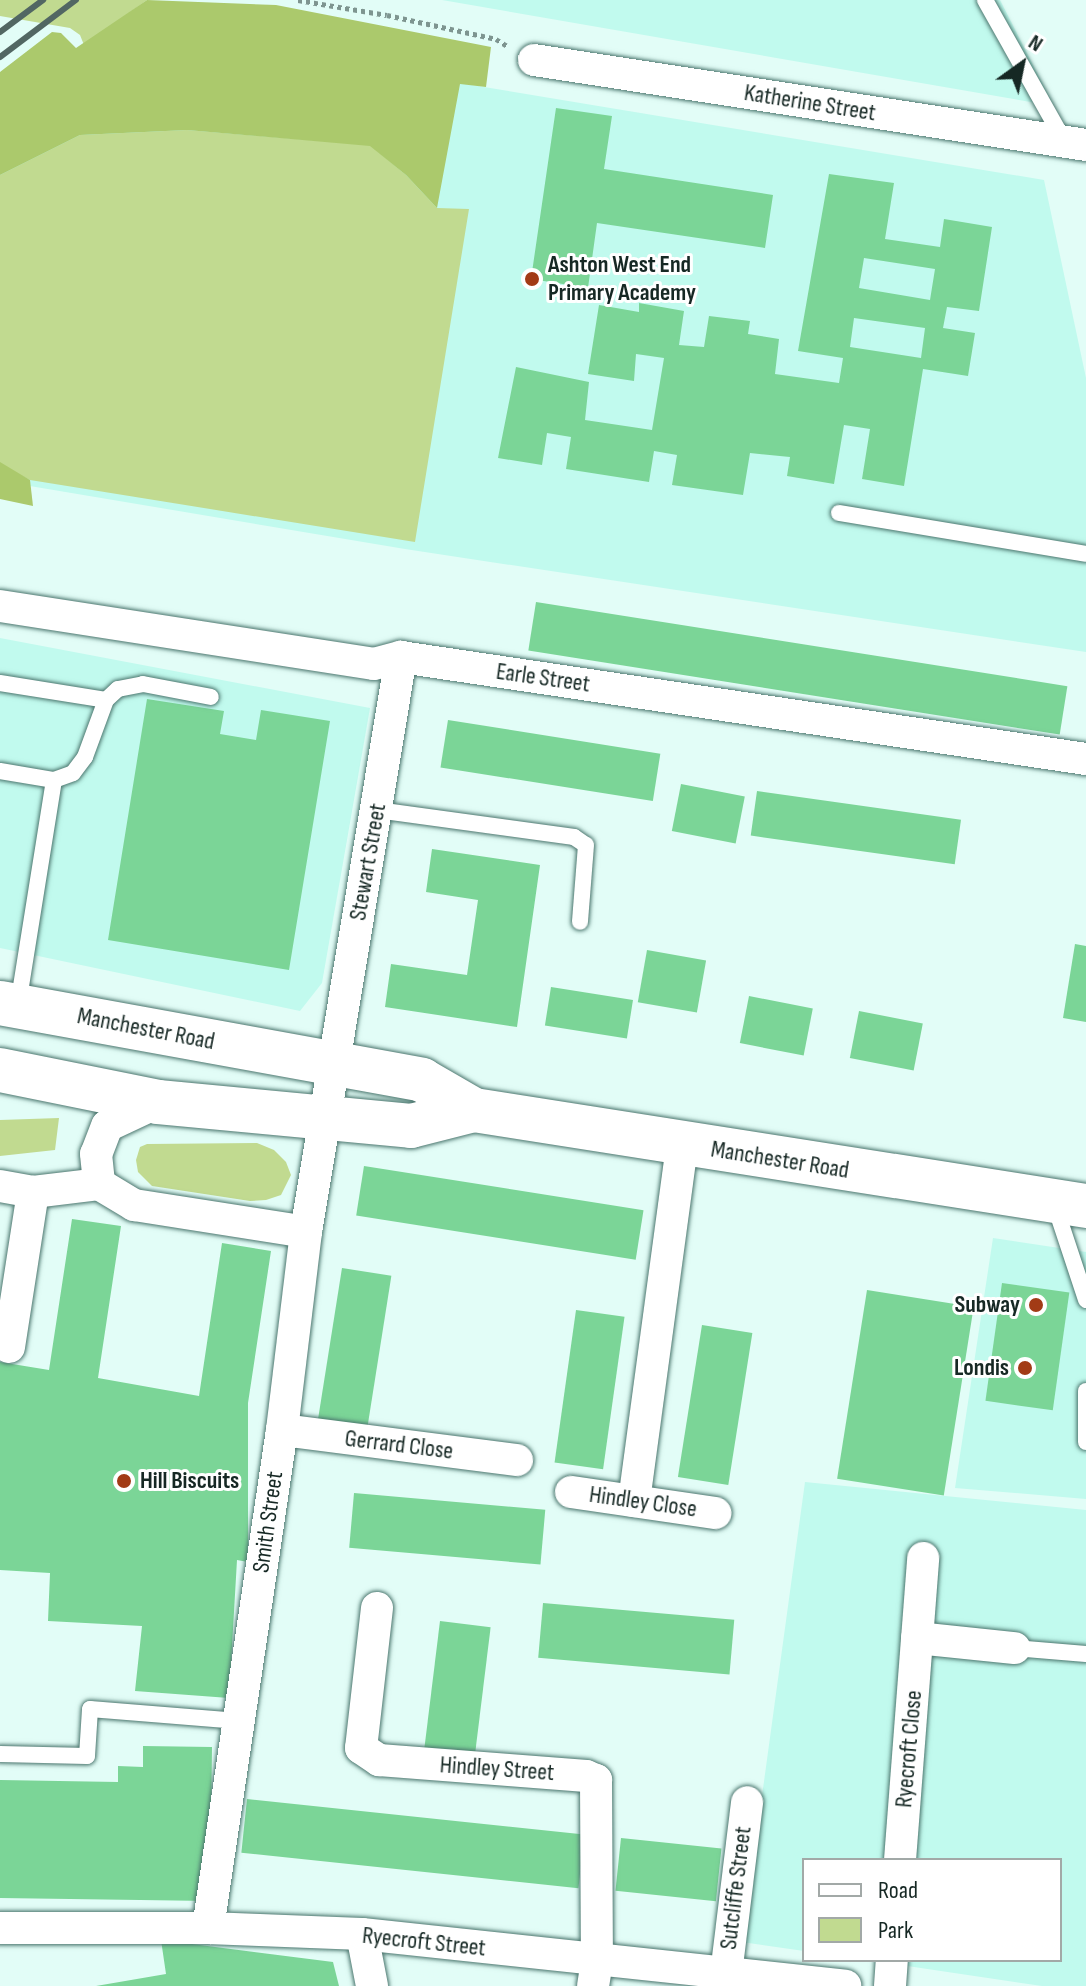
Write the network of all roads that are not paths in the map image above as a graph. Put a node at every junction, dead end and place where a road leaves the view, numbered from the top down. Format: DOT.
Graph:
graph roads {
  1 [pos="985,0"];
  2 [pos="534,60"];
  3 [pos="1075,143"];
  4 [pos="839,513"];
  5 [pos="1086,554"];
  6 [pos="0,606"];
  7 [pos="401,657"];
  8 [pos="0,683"];
  9 [pos="211,697"];
  10 [pos="106,700"];
  11 [pos="1086,759"];
  12 [pos="0,771"];
  13 [pos="54,780"];
  14 [pos="377,810"];
  15 [pos="580,922"];
  16 [pos="9,1004"];
  17 [pos="335,1066"];
  18 [pos="0,1070"];
  19 [pos="158,1102"];
  20 [pos="474,1110"];
  21 [pos="327,1117"];
  22 [pos="682,1145"];
  23 [pos="99,1184"];
  24 [pos="0,1186"];
  25 [pos="33,1192"];
  26 [pos="1070,1204"];
  27 [pos="306,1232"];
  28 [pos="1086,1300"];
  29 [pos="9,1347"];
  30 [pos="1086,1391"];
  31 [pos="282,1430"];
  32 [pos="1086,1442"];
  33 [pos="517,1460"];
  34 [pos="571,1492"];
  35 [pos="634,1501"];
  36 [pos="715,1513"];
  37 [pos="923,1558"];
  38 [pos="377,1608"];
  39 [pos="917,1638"];
  40 [pos="1014,1648"];
  41 [pos="1086,1654"];
  42 [pos="239,1721"];
  43 [pos="0,1754"];
  44 [pos="747,1802"];
  45 [pos="900,1858"];
  46 [pos="0,1928"];
  47 [pos="208,1928"];
  48 [pos="362,1934"];
  49 [pos="892,1962"];
  50 [pos="595,1974"];
  51 [pos="726,1974"];
  52 [pos="372,1986"];
  53 [pos="845,1986"];
  54 [pos="890,1986"];
  1 -- 3 [label="lane"];
  2 -- 3 [label="street, Katherine Street"];
  4 -- 5 [label="lane"];
  6 -- 7 [label="street, Earle Street"];
  7 -- 11 [label="street, Earle Street"];
  7 -- 14 [label="street, Stewart Street"];
  8 -- 10 [label="lane"];
  9 -- 10 [label="lane"];
  10 -- 13 [label="lane"];
  12 -- 13 [label="lane"];
  13 -- 16 [label="lane"];
  14 -- 15 [label="lane"];
  14 -- 17 [label="street, Stewart Street"];
  16 -- 17 [label="highway, Manchester Road"];
  17 -- 20 [label="highway, Manchester Road"];
  17 -- 21 [label="street, Stewart Street"];
  18 -- 19 [label="highway, Manchester Road"];
  19 -- 21 [label="highway, Manchester Road"];
  19 -- 23 [label="street"];
  20 -- 21 [label="highway, Manchester Road"];
  20 -- 22 [label="highway, Manchester Road"];
  21 -- 27 [label="street, Smith Street"];
  22 -- 26 [label="highway, Manchester Road"];
  22 -- 35 [label="street"];
  23 -- 25 [label="street"];
  23 -- 27 [label="street"];
  24 -- 25 [label="street"];
  25 -- 29 [label="street"];
  26 -- 28 [label="lane"];
  27 -- 31 [label="street, Smith Street"];
  30 -- 32 [label="lane"];
  31 -- 33 [label="street, Gerrard Close"];
  31 -- 42 [label="street, Smith Street"];
  34 -- 35 [label="street, Hindley Close"];
  35 -- 36 [label="street, Hindley Close"];
  37 -- 39 [label="street, Ryecroft Close"];
  38 -- 50 [label="street, Hindley Street"];
  39 -- 40 [label="street"];
  39 -- 45 [label="street, Ryecroft Close"];
  40 -- 41 [label="lane"];
  42 -- 43 [label="lane"];
  42 -- 47 [label="street, Smith Street"];
  44 -- 51 [label="street, Sutcliffe Street"];
  46 -- 47 [label="street, Ryecroft Street"];
  47 -- 48 [label="street, Ryecroft Street"];
  48 -- 50 [label="street, Ryecroft Street"];
  48 -- 52 [label="street"];
  49 -- 54 [label="street"];
  50 -- 51 [label="street, Ryecroft Street"];
  51 -- 53 [label="street, Ryecroft Street"];
}
